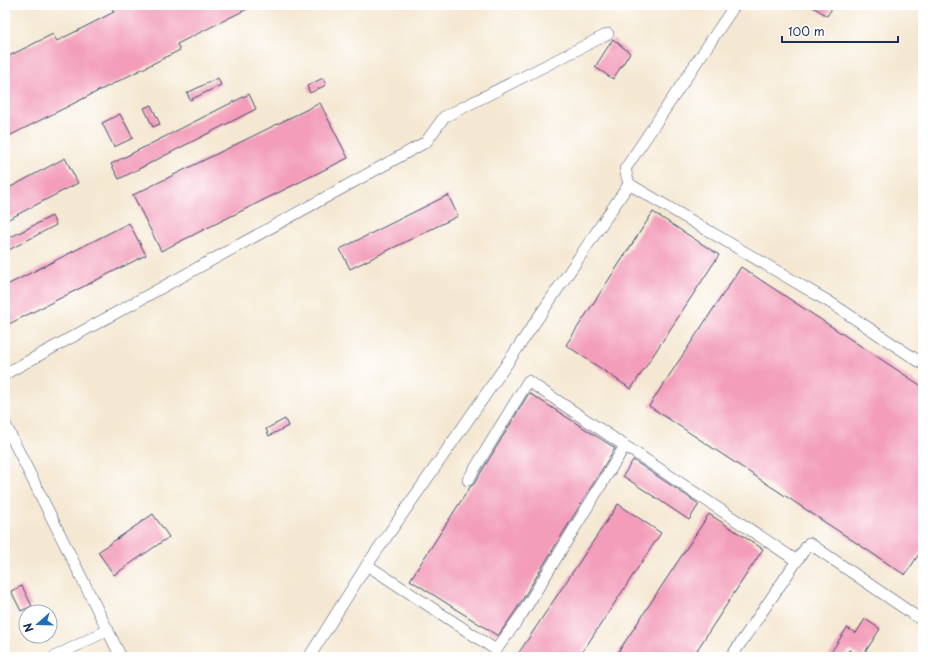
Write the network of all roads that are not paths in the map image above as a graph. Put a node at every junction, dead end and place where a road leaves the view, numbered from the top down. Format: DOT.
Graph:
graph roads {
  1 [pos="735,5"];
  2 [pos="608,34"];
  3 [pos="629,184"];
  4 [pos="923,364"];
  5 [pos="5,374"];
  6 [pos="5,424"];
  7 [pos="624,445"];
  8 [pos="468,480"];
  9 [pos="797,561"];
  10 [pos="367,565"];
  11 [pos="923,621"];
  12 [pos="108,630"];
  13 [pos="54,657"];
  14 [pos="121,657"];
  15 [pos="309,657"];
  16 [pos="731,657"];
  1 -- 3 [label="street"];
  2 -- 5 [label="street"];
  3 -- 4 [label="street"];
  3 -- 10 [label="street"];
  6 -- 12 [label="street"];
  7 -- 8 [label="street"];
  7 -- 9 [label="street"];
  7 -- 10 [label="street"];
  9 -- 11 [label="street"];
  9 -- 16 [label="street"];
  10 -- 15 [label="street"];
  12 -- 13 [label="street"];
  12 -- 14 [label="street"];
}
